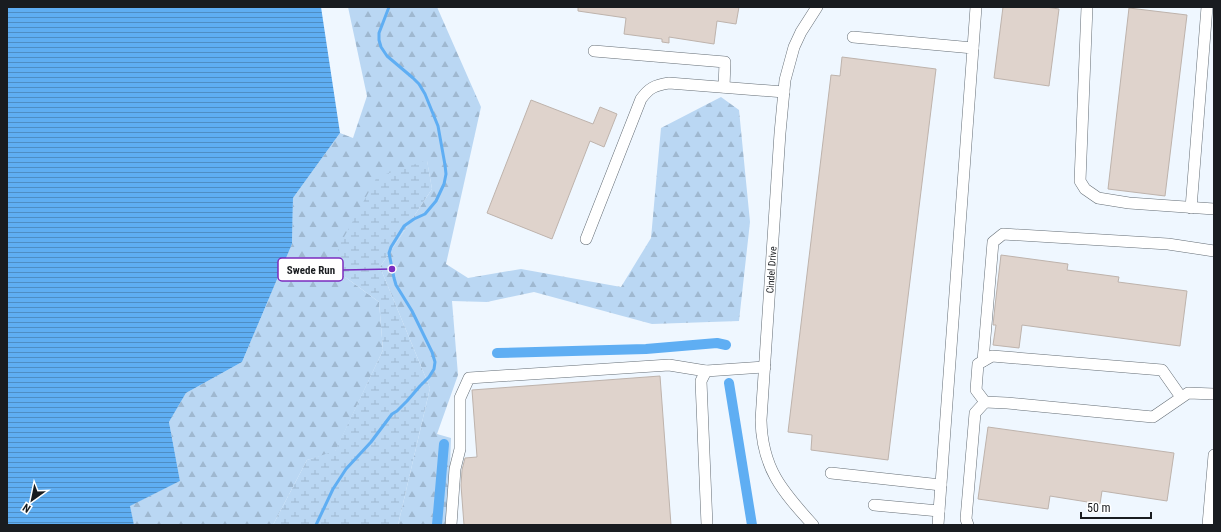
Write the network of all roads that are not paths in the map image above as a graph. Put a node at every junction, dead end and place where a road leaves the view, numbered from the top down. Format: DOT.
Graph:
graph roads {
  1 [pos="817,7"];
  2 [pos="976,7"];
  3 [pos="1088,7"];
  4 [pos="1207,7"];
  5 [pos="853,37"];
  6 [pos="973,48"];
  7 [pos="594,51"];
  8 [pos="724,87"];
  9 [pos="784,92"];
  10 [pos="1191,208"];
  11 [pos="1214,210"];
  12 [pos="586,239"];
  13 [pos="1214,251"];
  14 [pos="983,361"];
  15 [pos="764,367"];
  16 [pos="706,371"];
  17 [pos="1214,394"];
  18 [pos="1181,397"];
  19 [pos="985,402"];
  20 [pos="1214,455"];
  21 [pos="831,473"];
  22 [pos="941,484"];
  23 [pos="874,505"];
  24 [pos="939,510"];
  25 [pos="451,525"];
  26 [pos="707,525"];
  27 [pos="813,525"];
  28 [pos="938,525"];
  29 [pos="968,525"];
  30 [pos="1208,525"];
  1 -- 9 [label="street, Cindel Drive"];
  2 -- 6 [label="street"];
  3 -- 10 [label="street"];
  4 -- 10 [label="street"];
  5 -- 6 [label="street"];
  6 -- 22 [label="street"];
  7 -- 8 [label="street"];
  8 -- 9 [label="street"];
  8 -- 12 [label="street"];
  9 -- 15 [label="street, Cindel Drive"];
  10 -- 11 [label="street"];
  13 -- 14 [label="street"];
  14 -- 18 [label="street"];
  14 -- 19 [label="street"];
  15 -- 16 [label="street"];
  15 -- 27 [label="street, Cindel Drive"];
  16 -- 25 [label="street"];
  16 -- 26 [label="street"];
  17 -- 18 [label="street"];
  18 -- 19 [label="street"];
  19 -- 29 [label="street"];
  20 -- 30 [label="street"];
  21 -- 22 [label="street"];
  22 -- 24 [label="street"];
  23 -- 24 [label="street"];
  24 -- 28 [label="street"];
}
